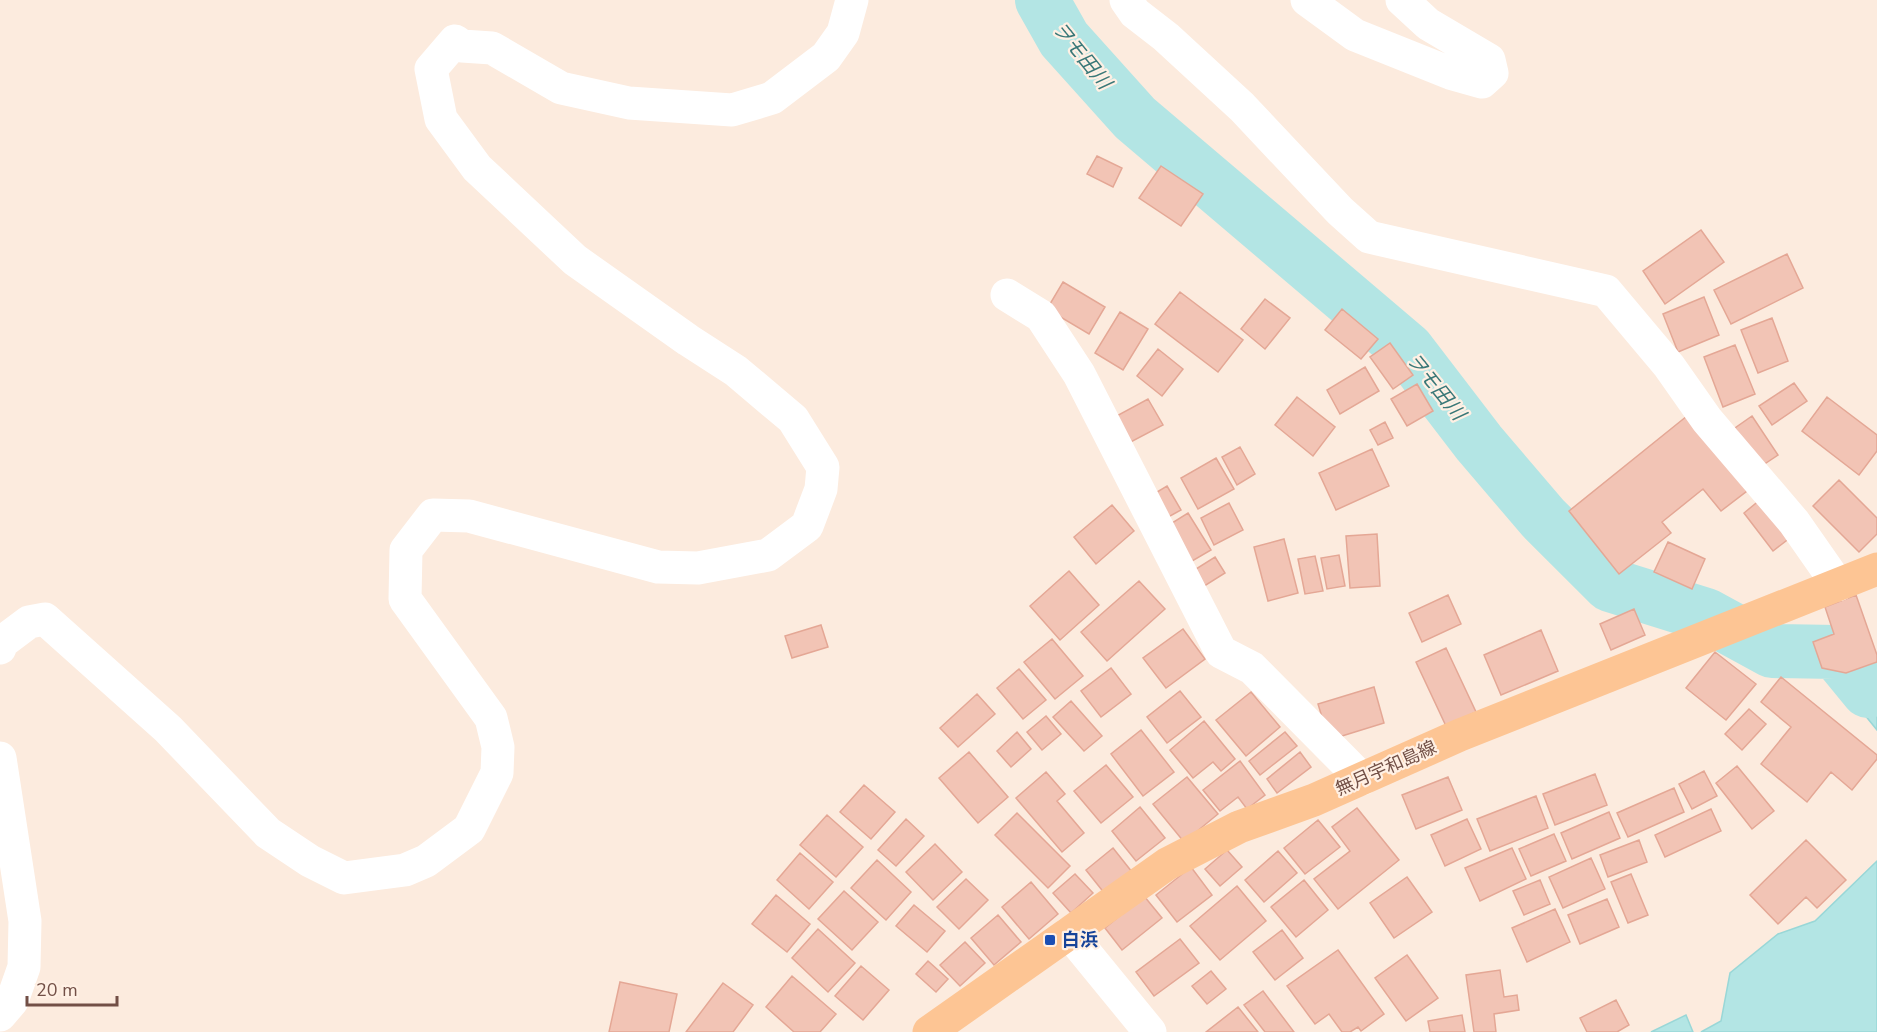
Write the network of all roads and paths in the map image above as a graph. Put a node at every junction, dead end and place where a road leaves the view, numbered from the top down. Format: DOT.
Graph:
graph roads {
  1 [pos="852,0"];
  2 [pos="1126,0"];
  3 [pos="1307,0"];
  4 [pos="1402,0"];
  5 [pos="1006,295"];
  6 [pos="1877,569"];
  7 [pos="1838,585"];
  8 [pos="0,648"];
  9 [pos="0,758"];
  10 [pos="1362,779"];
  11 [pos="1069,933"];
  12 [pos="0,1015"];
  13 [pos="929,1032"];
  14 [pos="1150,1032"];
  1 -- 8 [label="street"];
  2 -- 7 [label="street"];
  3 -- 4 [label="street"];
  5 -- 10 [label="street"];
  6 -- 7 [label="main road, 無月宇和島線"];
  7 -- 10 [label="main road, 無月宇和島線"];
  9 -- 12 [label="street"];
  10 -- 11 [label="main road, 無月宇和島線"];
  11 -- 13 [label="main road, 無月宇和島線"];
  11 -- 14 [label="street"];
}
